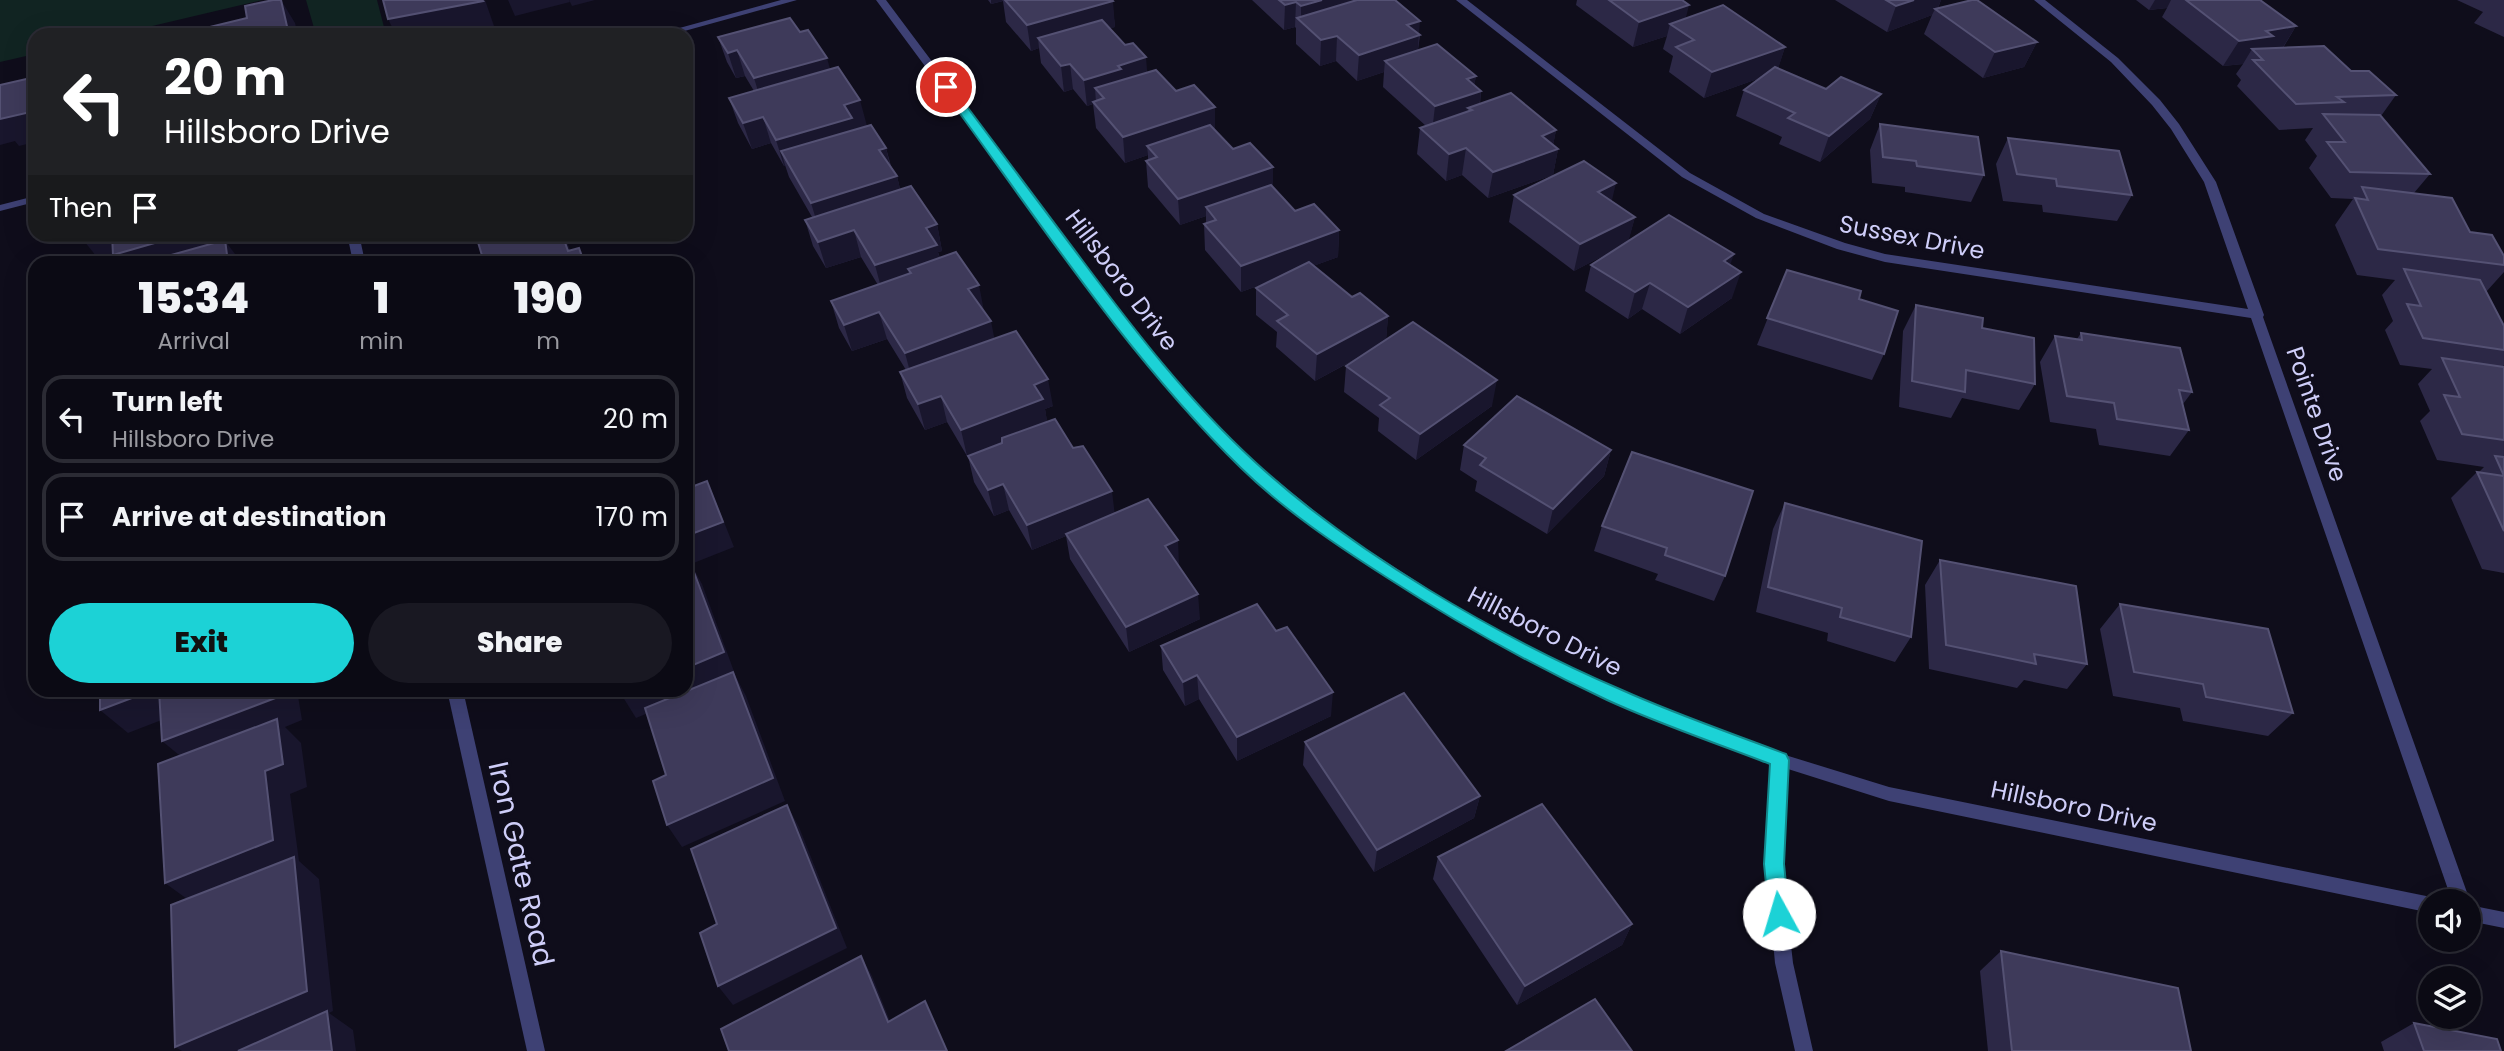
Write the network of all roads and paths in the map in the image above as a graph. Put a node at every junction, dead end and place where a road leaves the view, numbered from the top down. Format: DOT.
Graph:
graph roads {
  1 [pos="792,0"];
  2 [pos="881,0"];
  3 [pos="1461,0"];
  4 [pos="2039,0"];
  5 [pos="686,28"];
  6 [pos="28,201"];
  7 [pos="0,208"];
  8 [pos="2259,315"];
  9 [pos="457,697"];
  10 [pos="1780,760"];
  11 [pos="2457,889"];
  12 [pos="2418,902"];
  13 [pos="2481,915"];
  14 [pos="2504,920"];
  15 [pos="536,1051"];
  16 [pos="1804,1051"];
  1 -- 5 [label="street"];
  2 -- 10 [label="street, Hillsboro Drive"];
  3 -- 8 [label="street, Sussex Drive"];
  4 -- 8 [label="street, Pointe Drive"];
  6 -- 7 [label="street"];
  8 -- 11 [label="street, Pointe Drive"];
  9 -- 15 [label="street, Iron Gate Road"];
  10 -- 12 [label="street, Hillsboro Drive"];
  10 -- 16 [label="street"];
  13 -- 14 [label="street"];
}
